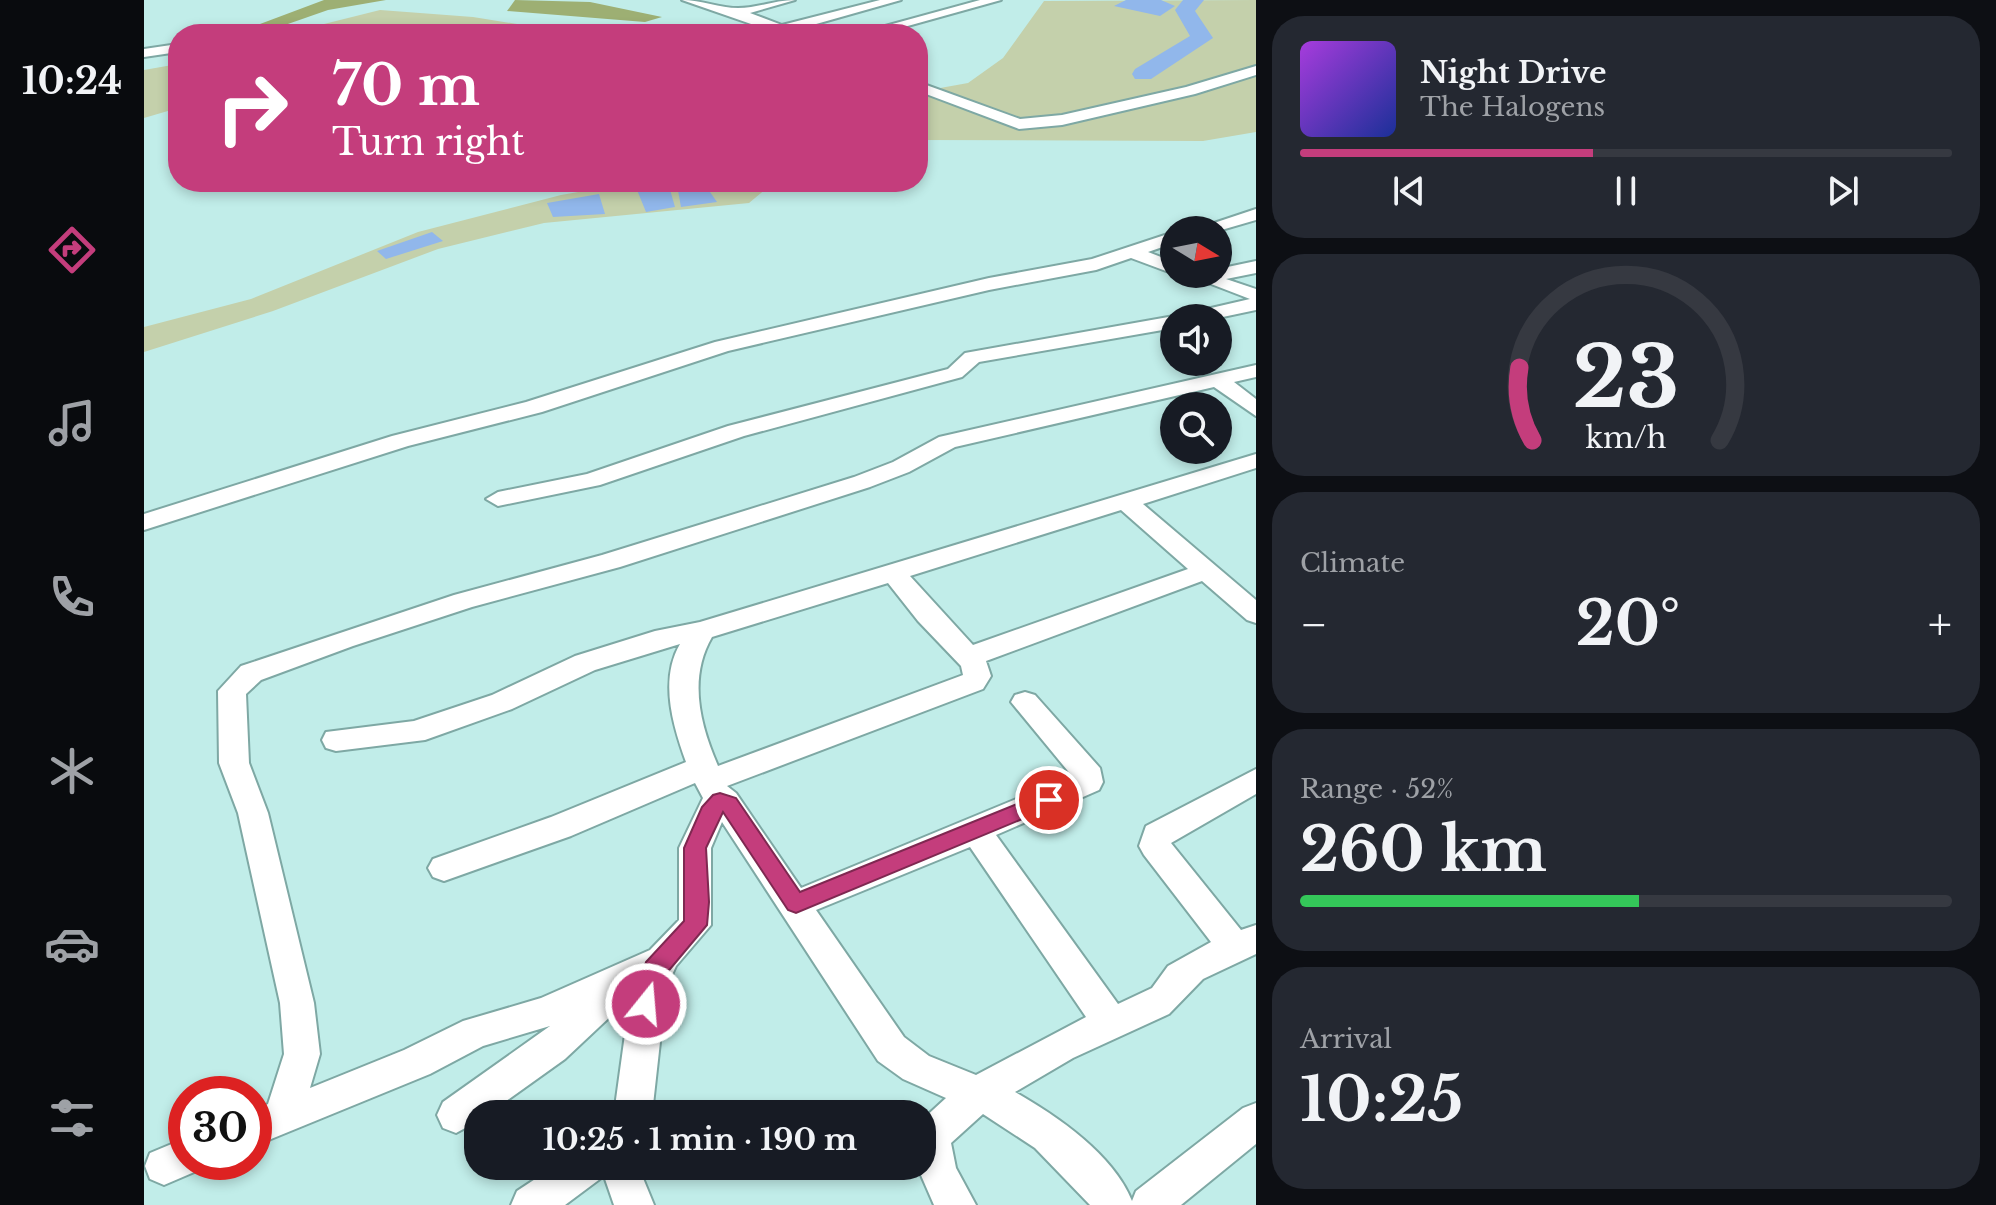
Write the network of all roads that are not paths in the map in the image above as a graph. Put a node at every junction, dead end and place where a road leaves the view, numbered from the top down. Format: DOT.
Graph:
graph roads {
  1 [pos="688,0"];
  2 [pos="789,0"];
  3 [pos="895,0"];
  4 [pos="995,0"];
  5 [pos="737,12"];
  6 [pos="767,24"];
  7 [pos="814,24"];
  8 [pos="902,24"];
  9 [pos="168,49"];
  10 [pos="144,53"];
  11 [pos="1256,70"];
  12 [pos="928,90"];
  13 [pos="1256,214"];
  14 [pos="1232,221"];
  15 [pos="1160,242"];
  16 [pos="1131,252"];
  17 [pos="1160,263"];
  18 [pos="1256,267"];
  19 [pos="1232,271"];
  20 [pos="1232,287"];
  21 [pos="1256,295"];
  22 [pos="1256,304"];
  23 [pos="1232,309"];
  24 [pos="1160,324"];
  25 [pos="1256,371"];
  26 [pos="1218,380"];
  27 [pos="1256,409"];
  28 [pos="1256,461"];
  29 [pos="498,499"];
  30 [pos="1125,501"];
  31 [pos="144,522"];
  32 [pos="893,571"];
  33 [pos="1206,571"];
  34 [pos="1256,614"];
  35 [pos="702,631"];
  36 [pos="969,657"];
  37 [pos="1025,702"];
  38 [pos="336,740"];
  39 [pos="1256,780"];
  40 [pos="711,783"];
  41 [pos="974,831"];
  42 [pos="444,868"];
  43 [pos="796,904"];
  44 [pos="1246,944"];
  45 [pos="645,968"];
  46 [pos="1111,1023"];
  47 [pos="975,1094"];
  48 [pos="635,1100"];
  49 [pos="272,1114"];
  50 [pos="456,1115"];
  51 [pos="272,1120"];
  52 [pos="1256,1121"];
  53 [pos="568,1180"];
  54 [pos="624,1180"];
  55 [pos="531,1205"];
  56 [pos="634,1205"];
  57 [pos="956,1205"];
  58 [pos="1114,1205"];
  59 [pos="1150,1205"];
  1 -- 5 [label="street"];
  2 -- 5 [label="street"];
  3 -- 7 [label="street"];
  4 -- 8 [label="street"];
  5 -- 6 [label="street"];
  9 -- 10 [label="street"];
  11 -- 12 [label="street"];
  13 -- 14 [label="street"];
  15 -- 16 [label="street"];
  16 -- 17 [label="street"];
  16 -- 31 [label="street"];
  18 -- 19 [label="street"];
  20 -- 21 [label="street"];
  22 -- 23 [label="street"];
  24 -- 29 [label="street"];
  25 -- 26 [label="street"];
  26 -- 27 [label="street"];
  26 -- 49 [label="street"];
  28 -- 30 [label="street"];
  30 -- 32 [label="street"];
  30 -- 33 [label="street"];
  32 -- 35 [label="street"];
  32 -- 36 [label="street"];
  33 -- 34 [label="street"];
  33 -- 36 [label="street"];
  35 -- 38 [label="street"];
  35 -- 40 [label="street"];
  36 -- 40 [label="street"];
  37 -- 41 [label="street"];
  39 -- 44 [label="street"];
  40 -- 42 [label="street"];
  40 -- 43 [label="street"];
  40 -- 45 [label="street"];
  41 -- 43 [label="street"];
  41 -- 46 [label="street"];
  43 -- 47 [label="street"];
  44 -- 46 [label="street"];
  45 -- 48 [label="street"];
  45 -- 50 [label="street"];
  45 -- 51 [label="street"];
  46 -- 47 [label="street"];
  47 -- 57 [label="street"];
  47 -- 58 [label="street"];
  52 -- 59 [label="street"];
  53 -- 55 [label="street"];
  54 -- 56 [label="street"];
}
